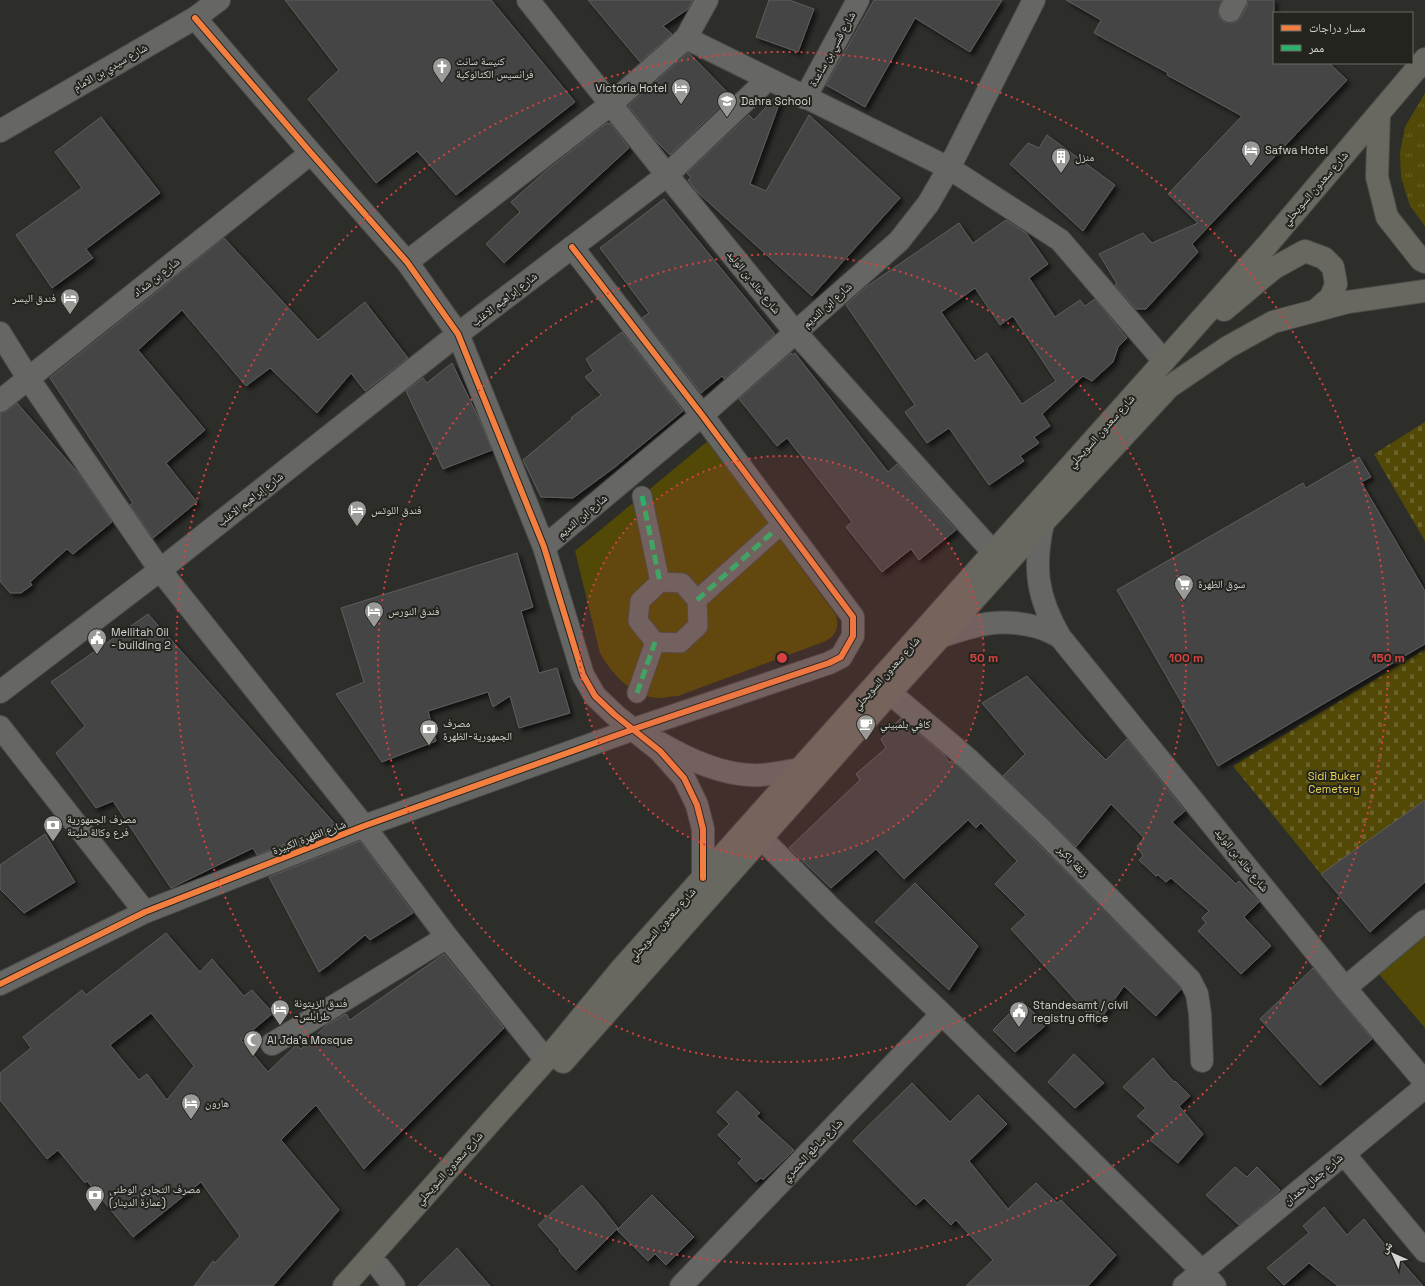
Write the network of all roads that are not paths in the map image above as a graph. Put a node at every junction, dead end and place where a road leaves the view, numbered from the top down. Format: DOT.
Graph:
graph roads {
  1 [pos="219,0"];
  2 [pos="528,0"];
  3 [pos="707,0"];
  4 [pos="858,0"];
  5 [pos="1034,0"];
  6 [pos="195,18"];
  7 [pos="686,38"];
  8 [pos="1425,59"];
  9 [pos="768,79"];
  10 [pos="805,98"];
  11 [pos="611,104"];
  12 [pos="1379,114"];
  13 [pos="0,131"];
  14 [pos="311,153"];
  15 [pos="949,168"];
  16 [pos="667,175"];
  17 [pos="572,247"];
  18 [pos="407,262"];
  19 [pos="1425,262"];
  20 [pos="1425,291"];
  21 [pos="1316,310"];
  22 [pos="0,332"];
  23 [pos="796,333"];
  24 [pos="458,334"];
  25 [pos="1164,362"];
  26 [pos="28,378"];
  27 [pos="0,401"];
  28 [pos="702,414"];
  29 [pos="642,496"];
  30 [pos="1043,523"];
  31 [pos="774,531"];
  32 [pos="544,547"];
  33 [pos="994,552"];
  34 [pos="160,570"];
  35 [pos="660,582"];
  36 [pos="696,600"];
  37 [pos="940,637"];
  38 [pos="1060,637"];
  39 [pos="655,642"];
  40 [pos="0,692"];
  41 [pos="637,693"];
  42 [pos="890,693"];
  43 [pos="0,726"];
  44 [pos="634,729"];
  45 [pos="800,769"];
  46 [pos="364,826"];
  47 [pos="761,838"];
  48 [pos="703,878"];
  49 [pos="145,912"];
  50 [pos="1425,921"];
  51 [pos="447,937"];
  52 [pos="0,984"];
  53 [pos="1345,988"];
  54 [pos="942,1014"];
  55 [pos="272,1044"];
  56 [pos="546,1060"];
  57 [pos="1202,1061"];
  58 [pos="1425,1082"];
  59 [pos="1425,1087"];
  60 [pos="1344,1154"];
  61 [pos="1425,1251"];
  62 [pos="380,1268"];
  63 [pos="1208,1279"];
  64 [pos="344,1286"];
  65 [pos="364,1286"];
  66 [pos="394,1286"];
  67 [pos="681,1286"];
  68 [pos="1184,1286"];
  1 -- 6 [label="street, شارع سيدي بن الامام"];
  2 -- 11 [label="street, شارع خالد بن الوليد"];
  3 -- 7 [label="street"];
  4 -- 10 [label="street, شارع قسي بن ساعدة"];
  5 -- 15 [label="street, شارع ابن النديم"];
  6 -- 13 [label="street, شارع سيدي بن الامام"];
  6 -- 14 [label="street"];
  7 -- 9 [label="street"];
  7 -- 11 [label="street"];
  8 -- 12 [label="main road, شارع سعدون السويحلي"];
  9 -- 10 [label="street"];
  9 -- 16 [label="street, شارع إبراهيم الاغلب"];
  10 -- 15 [label="street"];
  11 -- 16 [label="street, شارع خالد بن الوليد"];
  11 -- 18 [label="street"];
  12 -- 19 [label="main road"];
  12 -- 25 [label="main road, شارع سعدون السويحلي"];
  14 -- 18 [label="street"];
  14 -- 26 [label="street, شارع بن شداد"];
  15 -- 23 [label="street, شارع ابن النديم"];
  15 -- 25 [label="street"];
  16 -- 17 [label="street, شارع إبراهيم الاغلب"];
  16 -- 23 [label="street, شارع خالد بن الوليد"];
  17 -- 24 [label="street, شارع إبراهيم الاغلب"];
  17 -- 28 [label="street, شارع الظهرة الكبيرة"];
  18 -- 24 [label="street"];
  20 -- 21 [label="main road, شارع سعدون السويحلي"];
  21 -- 25 [label="main road"];
  21 -- 30 [label="main road, شارع سعدون السويحلي"];
  22 -- 26 [label="street"];
  23 -- 28 [label="street, شارع ابن النديم"];
  23 -- 33 [label="street, شارع خالد بن الوليد"];
  24 -- 32 [label="street"];
  24 -- 34 [label="street, شارع إبراهيم الاغلب"];
  25 -- 33 [label="main road, شارع سعدون السويحلي"];
  26 -- 27 [label="street, شارع بن شداد"];
  26 -- 34 [label="street"];
  28 -- 32 [label="street, شارع ابن النديم"];
  28 -- 44 [label="street, شارع الظهرة الكبيرة"];
  29 -- 35 [label="street"];
  30 -- 37 [label="main road, شارع سعدون السويحلي"];
  30 -- 38 [label="street, شارع خالد بن الوليد"];
  31 -- 36 [label="street"];
  32 -- 44 [label="street"];
  33 -- 45 [label="main road, شارع سعدون السويحلي"];
  34 -- 40 [label="street, شارع إبراهيم الاغلب"];
  34 -- 46 [label="street"];
  35 -- 36 [label="street"];
  35 -- 39 [label="street"];
  36 -- 39 [label="street"];
  37 -- 38 [label="street, شارع خالد بن الوليد"];
  37 -- 42 [label="main road, شارع سعدون السويحلي"];
  38 -- 53 [label="street, شارع خالد بن الوليد"];
  39 -- 41 [label="street"];
  42 -- 47 [label="main road, شارع سعدون السويحلي"];
  42 -- 57 [label="street, زنقة باكير"];
  43 -- 49 [label="street"];
  44 -- 45 [label="street"];
  44 -- 46 [label="street, شارع الظهرة الكبيرة"];
  44 -- 48 [label="street"];
  45 -- 48 [label="main road, شارع سعدون السويحلي"];
  46 -- 49 [label="street, شارع الظهرة الكبيرة"];
  46 -- 51 [label="street"];
  47 -- 54 [label="street"];
  47 -- 62 [label="main road, شارع سعدون السويحلي"];
  48 -- 56 [label="main road, شارع سعدون السويحلي"];
  49 -- 52 [label="street, شارع الظهرة الكبيرة"];
  50 -- 53 [label="street"];
  51 -- 55 [label="street"];
  51 -- 56 [label="street"];
  53 -- 58 [label="street, شارع خالد بن الوليد"];
  54 -- 63 [label="street"];
  54 -- 67 [label="street, شارع ساطع الحصري"];
  56 -- 64 [label="main road, شارع سعدون السويحلي"];
  59 -- 60 [label="street, شارع جمال حمدان"];
  60 -- 61 [label="street"];
  60 -- 63 [label="street, شارع جمال حمدان"];
  62 -- 65 [label="main road, شارع سعدون السويحلي"];
  62 -- 66 [label="street"];
  63 -- 68 [label="street, شارع جمال حمدان"];
}
